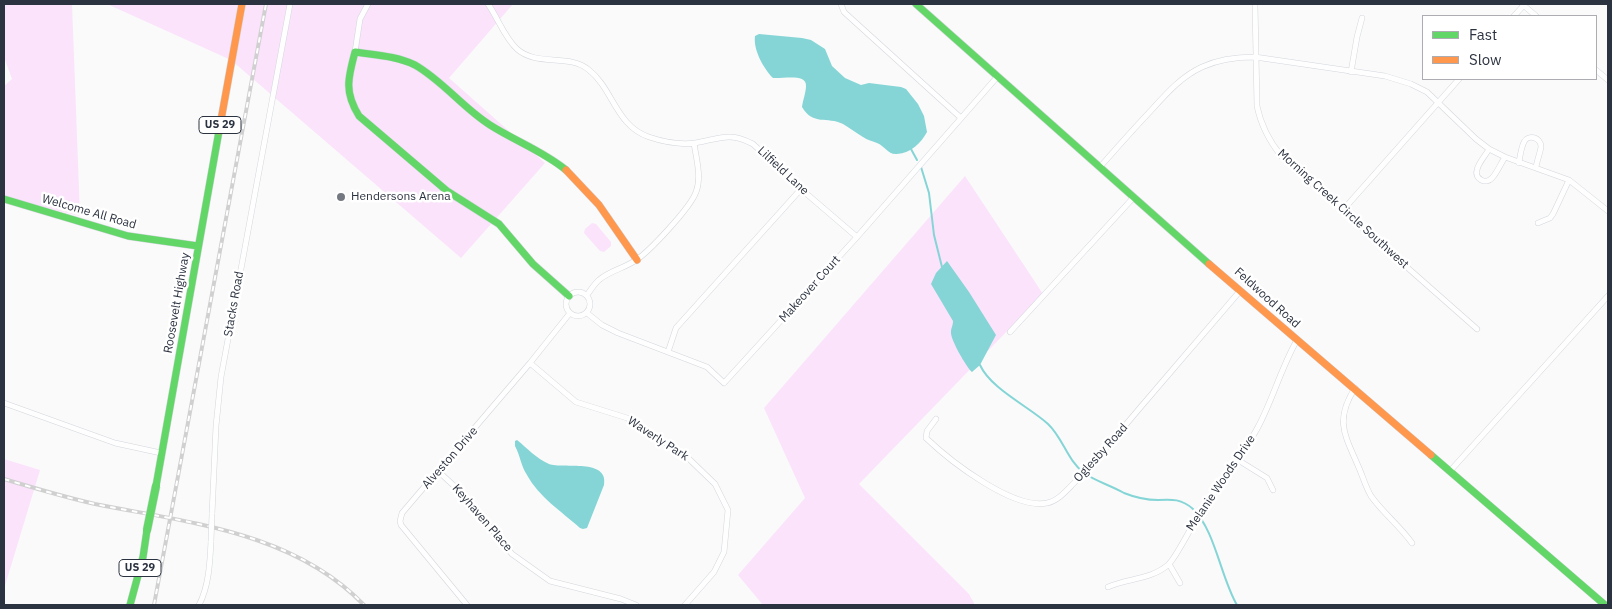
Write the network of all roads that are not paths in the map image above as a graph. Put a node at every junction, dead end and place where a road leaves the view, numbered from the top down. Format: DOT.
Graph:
graph roads {
  1 [pos="242,4"];
  2 [pos="290,4"];
  3 [pos="368,4"];
  4 [pos="488,4"];
  5 [pos="841,4"];
  6 [pos="916,4"];
  7 [pos="1255,4"];
  8 [pos="1524,4"];
  9 [pos="1515,15"];
  10 [pos="1535,15"];
  11 [pos="1362,18"];
  12 [pos="355,52"];
  13 [pos="1255,56"];
  14 [pos="1597,71"];
  15 [pos="1351,72"];
  16 [pos="998,76"];
  17 [pos="1458,80"];
  18 [pos="1608,80"];
  19 [pos="1437,103"];
  20 [pos="961,118"];
  21 [pos="694,143"];
  22 [pos="1489,149"];
  23 [pos="1504,157"];
  24 [pos="1518,163"];
  25 [pos="1100,167"];
  26 [pos="1536,167"];
  27 [pos="1569,180"];
  28 [pos="801,189"];
  29 [pos="1134,196"];
  30 [pos="4,199"];
  31 [pos="1342,210"];
  32 [pos="1608,210"];
  33 [pos="1538,223"];
  34 [pos="857,237"];
  35 [pos="198,246"];
  36 [pos="637,260"];
  37 [pos="1240,290"];
  38 [pos="587,295"];
  39 [pos="569,296"];
  40 [pos="1608,296"];
  41 [pos="587,312"];
  42 [pos="570,313"];
  43 [pos="1477,329"];
  44 [pos="1010,332"];
  45 [pos="1297,340"];
  46 [pos="668,352"];
  47 [pos="530,364"];
  48 [pos="1355,388"];
  49 [pos="4,403"];
  50 [pos="936,420"];
  51 [pos="161,453"];
  52 [pos="1238,460"];
  53 [pos="1451,470"];
  54 [pos="439,472"];
  55 [pos="1274,490"];
  56 [pos="1412,543"];
  57 [pos="1169,564"];
  58 [pos="1180,582"];
  59 [pos="1108,587"];
  60 [pos="130,605"];
  61 [pos="199,605"];
  62 [pos="467,605"];
  63 [pos="636,605"];
  64 [pos="685,605"];
  65 [pos="1605,605"];
  1 -- 35 [label="street, Roosevelt Highway / US 29"];
  2 -- 61 [label="street, Stacks Road, bridge"];
  3 -- 12 [label="street"];
  4 -- 21 [label="street, Lilfield Lane"];
  5 -- 20 [label="street"];
  6 -- 16 [label="street, Feldwood Road"];
  7 -- 13 [label="street, Morning Creek Circle Southwest"];
  8 -- 9 [label="street"];
  8 -- 10 [label="street"];
  11 -- 15 [label="street"];
  12 -- 36 [label="street"];
  12 -- 39 [label="street"];
  13 -- 15 [label="street"];
  13 -- 25 [label="street"];
  13 -- 31 [label="street, Morning Creek Circle Southwest"];
  14 -- 18 [label="street"];
  15 -- 19 [label="street"];
  16 -- 20 [label="street, Makeover Court"];
  16 -- 25 [label="street, Feldwood Road"];
  17 -- 19 [label="street"];
  19 -- 22 [label="street"];
  19 -- 31 [label="street"];
  20 -- 34 [label="street, Makeover Court"];
  21 -- 28 [label="street, Lilfield Lane"];
  21 -- 36 [label="street"];
  22 -- 23 [label="street"];
  22 -- 23 [label="street"];
  23 -- 24 [label="street"];
  24 -- 26 [label="street"];
  24 -- 26 [label="street"];
  25 -- 29 [label="street, Feldwood Road"];
  26 -- 27 [label="street"];
  27 -- 32 [label="street"];
  27 -- 33 [label="street"];
  28 -- 34 [label="street, Lilfield Lane"];
  28 -- 46 [label="street"];
  29 -- 37 [label="street, Feldwood Road"];
  29 -- 44 [label="street"];
  30 -- 35 [label="street, Welcome All Road"];
  31 -- 43 [label="street, Morning Creek Circle Southwest"];
  34 -- 46 [label="street, Makeover Court"];
  35 -- 51 [label="street, Roosevelt Highway / US 29"];
  36 -- 38 [label="street"];
  37 -- 45 [label="street, Feldwood Road"];
  37 -- 50 [label="street, Oglesby Road"];
  38 -- 39 [label="street"];
  38 -- 41 [label="street"];
  39 -- 42 [label="street"];
  40 -- 53 [label="street"];
  41 -- 42 [label="street"];
  41 -- 46 [label="street, Makeover Court"];
  42 -- 47 [label="street, Alveston Drive"];
  45 -- 48 [label="street, Feldwood Road"];
  45 -- 52 [label="street, Melanie Woods Drive"];
  47 -- 54 [label="street, Alveston Drive"];
  47 -- 64 [label="street, Waverly Park"];
  48 -- 53 [label="street, Feldwood Road"];
  48 -- 56 [label="street"];
  49 -- 51 [label="street"];
  51 -- 60 [label="street, Roosevelt Highway / US 29, bridge"];
  52 -- 55 [label="street"];
  52 -- 57 [label="street, Melanie Woods Drive"];
  53 -- 65 [label="street, Feldwood Road"];
  54 -- 62 [label="street, Alveston Drive"];
  54 -- 63 [label="street, Keyhaven Place"];
  57 -- 58 [label="street"];
  57 -- 59 [label="street, Melanie Woods Drive"];
}
